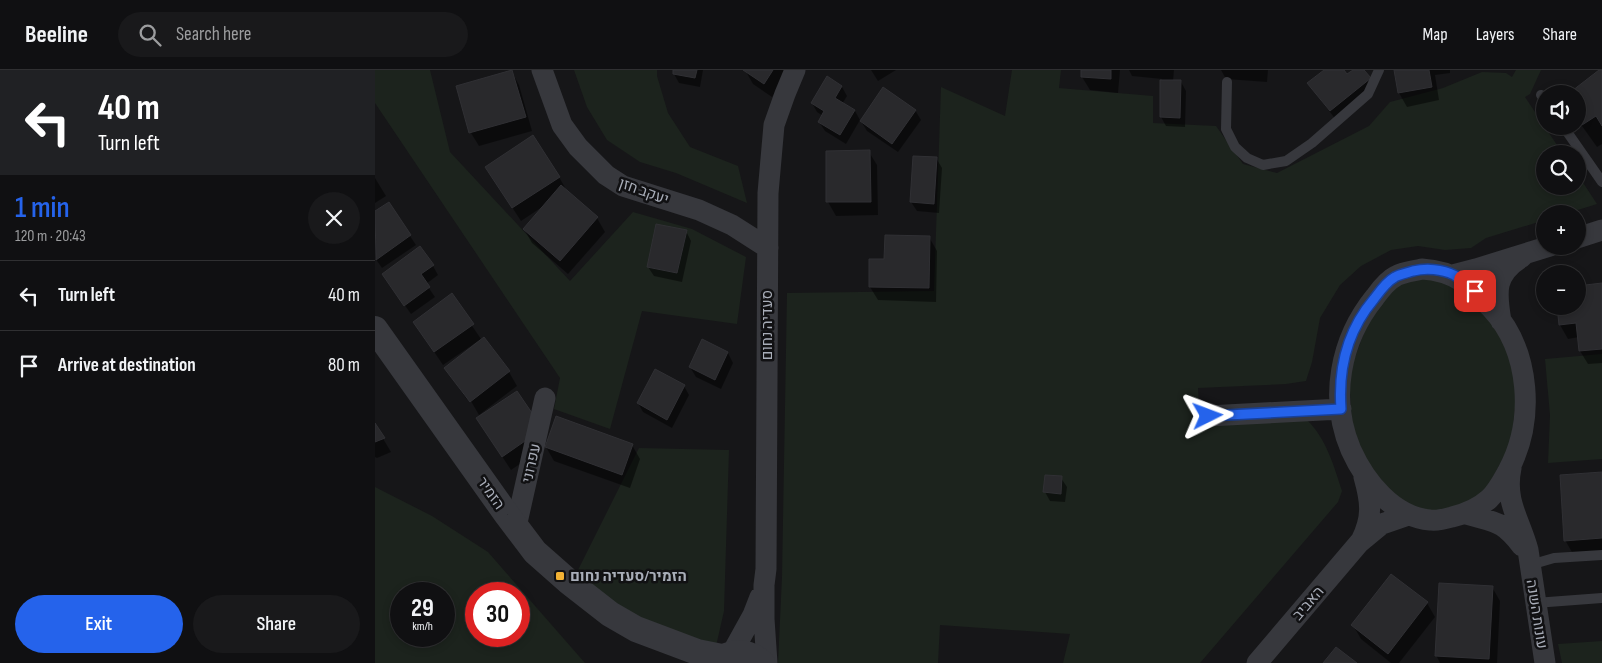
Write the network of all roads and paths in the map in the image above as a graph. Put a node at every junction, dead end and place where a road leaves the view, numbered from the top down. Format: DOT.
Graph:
graph roads {
  1 [pos="543,70"];
  2 [pos="795,70"];
  3 [pos="1379,70"];
  4 [pos="1227,82"];
  5 [pos="1569,135"];
  6 [pos="1602,182"];
  7 [pos="1602,230"];
  8 [pos="1586,235"];
  9 [pos="768,248"];
  10 [pos="1536,250"];
  11 [pos="1536,251"];
  12 [pos="1453,275"];
  13 [pos="1501,321"];
  14 [pos="375,329"];
  15 [pos="545,398"];
  16 [pos="1341,409"];
  17 [pos="1208,416"];
  18 [pos="1512,464"];
  19 [pos="1363,471"];
  20 [pos="1466,514"];
  21 [pos="1408,515"];
  22 [pos="516,527"];
  23 [pos="1359,543"];
  24 [pos="1602,555"];
  25 [pos="1530,565"];
  26 [pos="764,585"];
  27 [pos="1602,598"];
  28 [pos="1535,603"];
  29 [pos="636,629"];
  30 [pos="723,658"];
  31 [pos="676,663"];
  32 [pos="762,663"];
  33 [pos="767,663"];
  34 [pos="1257,663"];
  35 [pos="1545,663"];
  1 -- 9 [label="street, יעקב חזן"];
  2 -- 9 [label="street, סעדיה נחום"];
  3 -- 4 [label="lane"];
  5 -- 6 [label="lane"];
  7 -- 8 [label="street"];
  9 -- 26 [label="street, סעדיה נחום"];
  10 -- 12 [label="street"];
  11 -- 13 [label="street"];
  12 -- 13 [label="street"];
  12 -- 16 [label="street"];
  13 -- 18 [label="street"];
  14 -- 22 [label="street, הזמיר"];
  15 -- 22 [label="street, עפרוני"];
  16 -- 17 [label="street"];
  16 -- 19 [label="street"];
  18 -- 20 [label="street"];
  18 -- 25 [label="street, עונות השנה"];
  19 -- 21 [label="street"];
  19 -- 23 [label="street, האביב"];
  20 -- 21 [label="street"];
  20 -- 25 [label="street, עונות השנה"];
  21 -- 23 [label="street, האביב"];
  22 -- 29 [label="street, הזמיר"];
  23 -- 34 [label="street, האביב"];
  24 -- 25 [label="lane"];
  25 -- 28 [label="street, עונות השנה"];
  26 -- 30 [label="street, סעדיה נחום"];
  26 -- 33 [label="street, סעדיה נחום"];
  27 -- 28 [label="lane"];
  28 -- 35 [label="street, עונות השנה"];
  29 -- 30 [label="street, הזמיר"];
  29 -- 31 [label="street, הזמיר"];
  30 -- 32 [label="street, הזמיר"];
}
